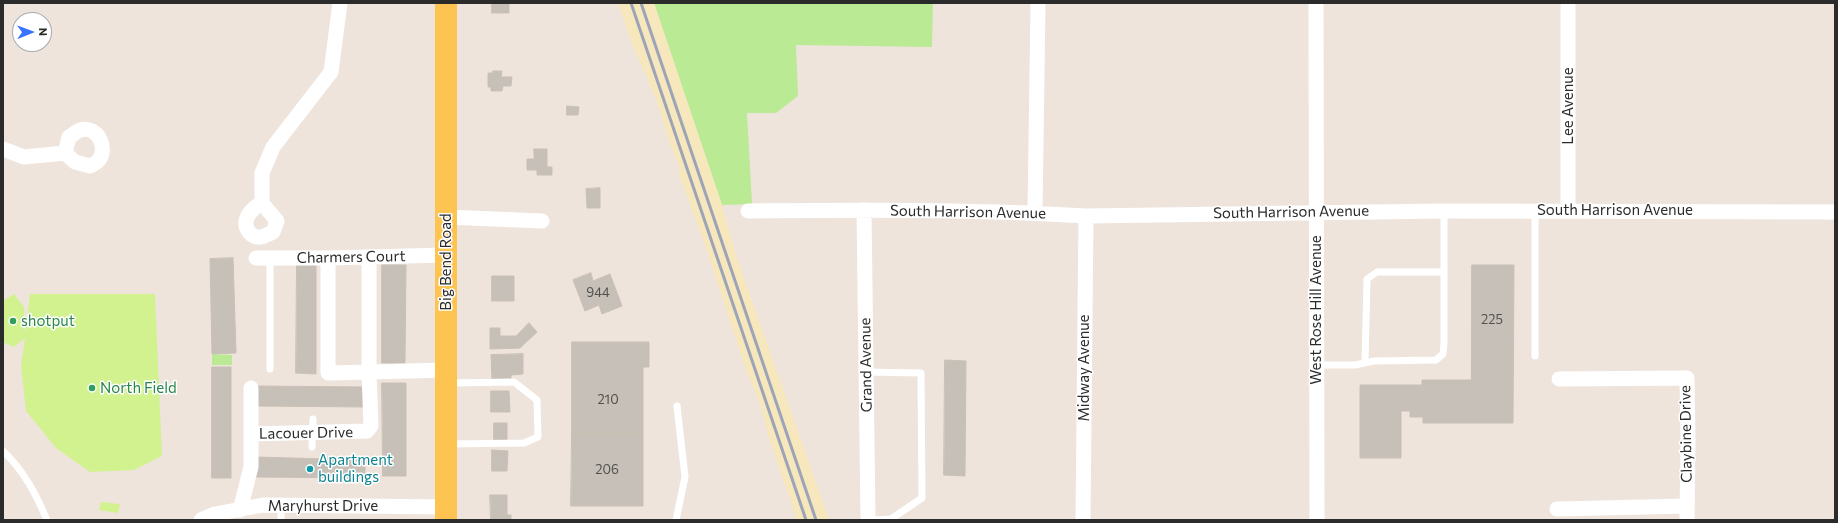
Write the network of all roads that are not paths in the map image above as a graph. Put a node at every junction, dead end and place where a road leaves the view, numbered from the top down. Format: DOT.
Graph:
graph roads {
  1 [pos="340,3"];
  2 [pos="446,3"];
  3 [pos="1038,3"];
  4 [pos="1316,3"];
  5 [pos="1568,3"];
  6 [pos="3,149"];
  7 [pos="65,153"];
  8 [pos="262,203"];
  9 [pos="864,210"];
  10 [pos="1444,210"];
  11 [pos="1536,210"];
  12 [pos="1568,210"];
  13 [pos="748,211"];
  14 [pos="1316,211"];
  15 [pos="1835,212"];
  16 [pos="1035,213"];
  17 [pos="1086,216"];
  18 [pos="446,217"];
  19 [pos="542,221"];
  20 [pos="446,255"];
  21 [pos="369,257"];
  22 [pos="263,258"];
  23 [pos="328,258"];
  24 [pos="1444,272"];
  25 [pos="1535,356"];
  26 [pos="1365,363"];
  27 [pos="1316,365"];
  28 [pos="270,369"];
  29 [pos="369,372"];
  30 [pos="866,372"];
  31 [pos="447,376"];
  32 [pos="1559,379"];
  33 [pos="251,388"];
  34 [pos="677,406"];
  35 [pos="251,434"];
  36 [pos="446,444"];
  37 [pos="3,451"];
  38 [pos="1558,509"];
  39 [pos="240,510"];
  40 [pos="281,513"];
  41 [pos="1687,513"];
  42 [pos="446,514"];
  43 [pos="48,520"];
  44 [pos="201,520"];
  45 [pos="676,520"];
  46 [pos="868,520"];
  47 [pos="875,520"];
  48 [pos="1083,520"];
  49 [pos="1317,520"];
  1 -- 8 [label="street"];
  2 -- 18 [label="main road, Big Bend Road"];
  3 -- 16 [label="street"];
  4 -- 14 [label="street, West Rose Hill Avenue"];
  5 -- 12 [label="street, Lee Avenue"];
  6 -- 7 [label="street"];
  9 -- 13 [label="street, South Harrison Avenue"];
  9 -- 16 [label="street, South Harrison Avenue"];
  9 -- 30 [label="street, Grand Avenue"];
  10 -- 11 [label="street, South Harrison Avenue"];
  10 -- 14 [label="street, South Harrison Avenue"];
  10 -- 24 [label="lane"];
  11 -- 12 [label="street, South Harrison Avenue"];
  11 -- 25 [label="lane"];
  12 -- 15 [label="street, South Harrison Avenue"];
  14 -- 17 [label="street, South Harrison Avenue"];
  14 -- 27 [label="street, West Rose Hill Avenue"];
  16 -- 17 [label="street, South Harrison Avenue"];
  17 -- 48 [label="street, Midway Avenue"];
  18 -- 19 [label="street"];
  18 -- 20 [label="main road, Big Bend Road"];
  20 -- 21 [label="street, Charmers Court"];
  20 -- 31 [label="main road, Big Bend Road"];
  21 -- 23 [label="street, Charmers Court"];
  21 -- 29 [label="street"];
  22 -- 23 [label="street, Charmers Court"];
  22 -- 28 [label="lane"];
  23 -- 29 [label="street"];
  24 -- 26 [label="lane"];
  24 -- 26 [label="lane"];
  26 -- 27 [label="lane"];
  27 -- 49 [label="street, West Rose Hill Avenue"];
  29 -- 31 [label="street"];
  29 -- 35 [label="street, Lacouer Drive"];
  30 -- 46 [label="street, Grand Avenue"];
  30 -- 47 [label="lane"];
  31 -- 36 [label="main road, Big Bend Road"];
  31 -- 36 [label="lane"];
  32 -- 41 [label="street, Claybine Drive"];
  33 -- 35 [label="street, Lacouer Drive"];
  34 -- 45 [label="lane"];
  35 -- 39 [label="street, Lacouer Drive"];
  36 -- 42 [label="main road, Big Bend Road"];
  37 -- 43 [label="lane"];
  38 -- 41 [label="street"];
  39 -- 40 [label="street, Maryhurst Drive"];
  39 -- 44 [label="street, Maryhurst Drive"];
  40 -- 42 [label="street, Maryhurst Drive"];
}
